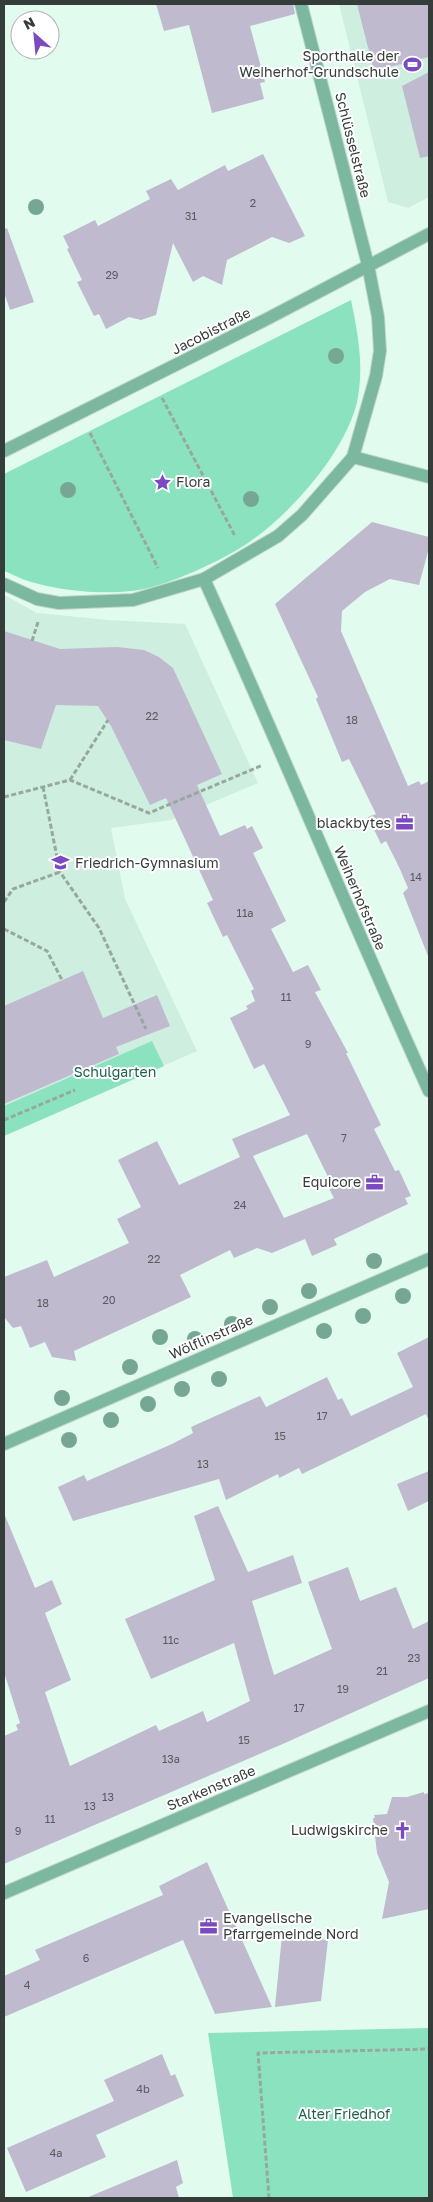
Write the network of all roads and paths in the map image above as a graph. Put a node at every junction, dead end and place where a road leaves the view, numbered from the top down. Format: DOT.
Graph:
graph roads {
  1 [pos="301,4"];
  2 [pos="429,234"];
  3 [pos="368,265"];
  4 [pos="152,378"];
  5 [pos="80,413"];
  6 [pos="4,451"];
  7 [pos="353,458"];
  8 [pos="429,477"];
  9 [pos="245,555"];
  10 [pos="204,580"];
  11 [pos="4,584"];
  12 [pos="169,590"];
  13 [pos="38,625"];
  14 [pos="32,641"];
  15 [pos="108,720"];
  16 [pos="283,756"];
  17 [pos="70,780"];
  18 [pos="43,787"];
  19 [pos="4,797"];
  20 [pos="60,872"];
  21 [pos="4,902"];
  22 [pos="4,929"];
  23 [pos="62,980"];
  24 [pos="146,1029"];
  25 [pos="75,1090"];
  26 [pos="429,1091"];
  27 [pos="4,1120"];
  28 [pos="429,1259"];
  29 [pos="4,1444"];
  30 [pos="429,1711"];
  31 [pos="4,1893"];
  32 [pos="429,2049"];
  33 [pos="269,2198"];
  1 -- 3 [label="street, Schlüsselstraße"];
  2 -- 3 [label="street, Jacobistraße"];
  3 -- 4 [label="street, Jacobistraße"];
  3 -- 7 [label="street, Schlüsselstraße"];
  4 -- 5 [label="street, Jacobistraße"];
  4 -- 9 [label="path"];
  5 -- 6 [label="street, Jacobistraße"];
  5 -- 12 [label="path"];
  7 -- 8 [label="street"];
  7 -- 9 [label="street"];
  9 -- 10 [label="street"];
  10 -- 12 [label="street"];
  10 -- 16 [label="street, Weiherhofstraße"];
  11 -- 12 [label="street"];
  13 -- 14 [label="path"];
  15 -- 17 [label="path"];
  16 -- 17 [label="path"];
  16 -- 26 [label="street, Weiherhofstraße"];
  17 -- 18 [label="path"];
  18 -- 19 [label="path"];
  18 -- 20 [label="path"];
  20 -- 21 [label="path"];
  20 -- 24 [label="path"];
  22 -- 23 [label="path"];
  25 -- 27 [label="path"];
  28 -- 29 [label="street, Wölflinstraße"];
  30 -- 31 [label="street, Starkenstraße"];
  32 -- 33 [label="path"];
}
